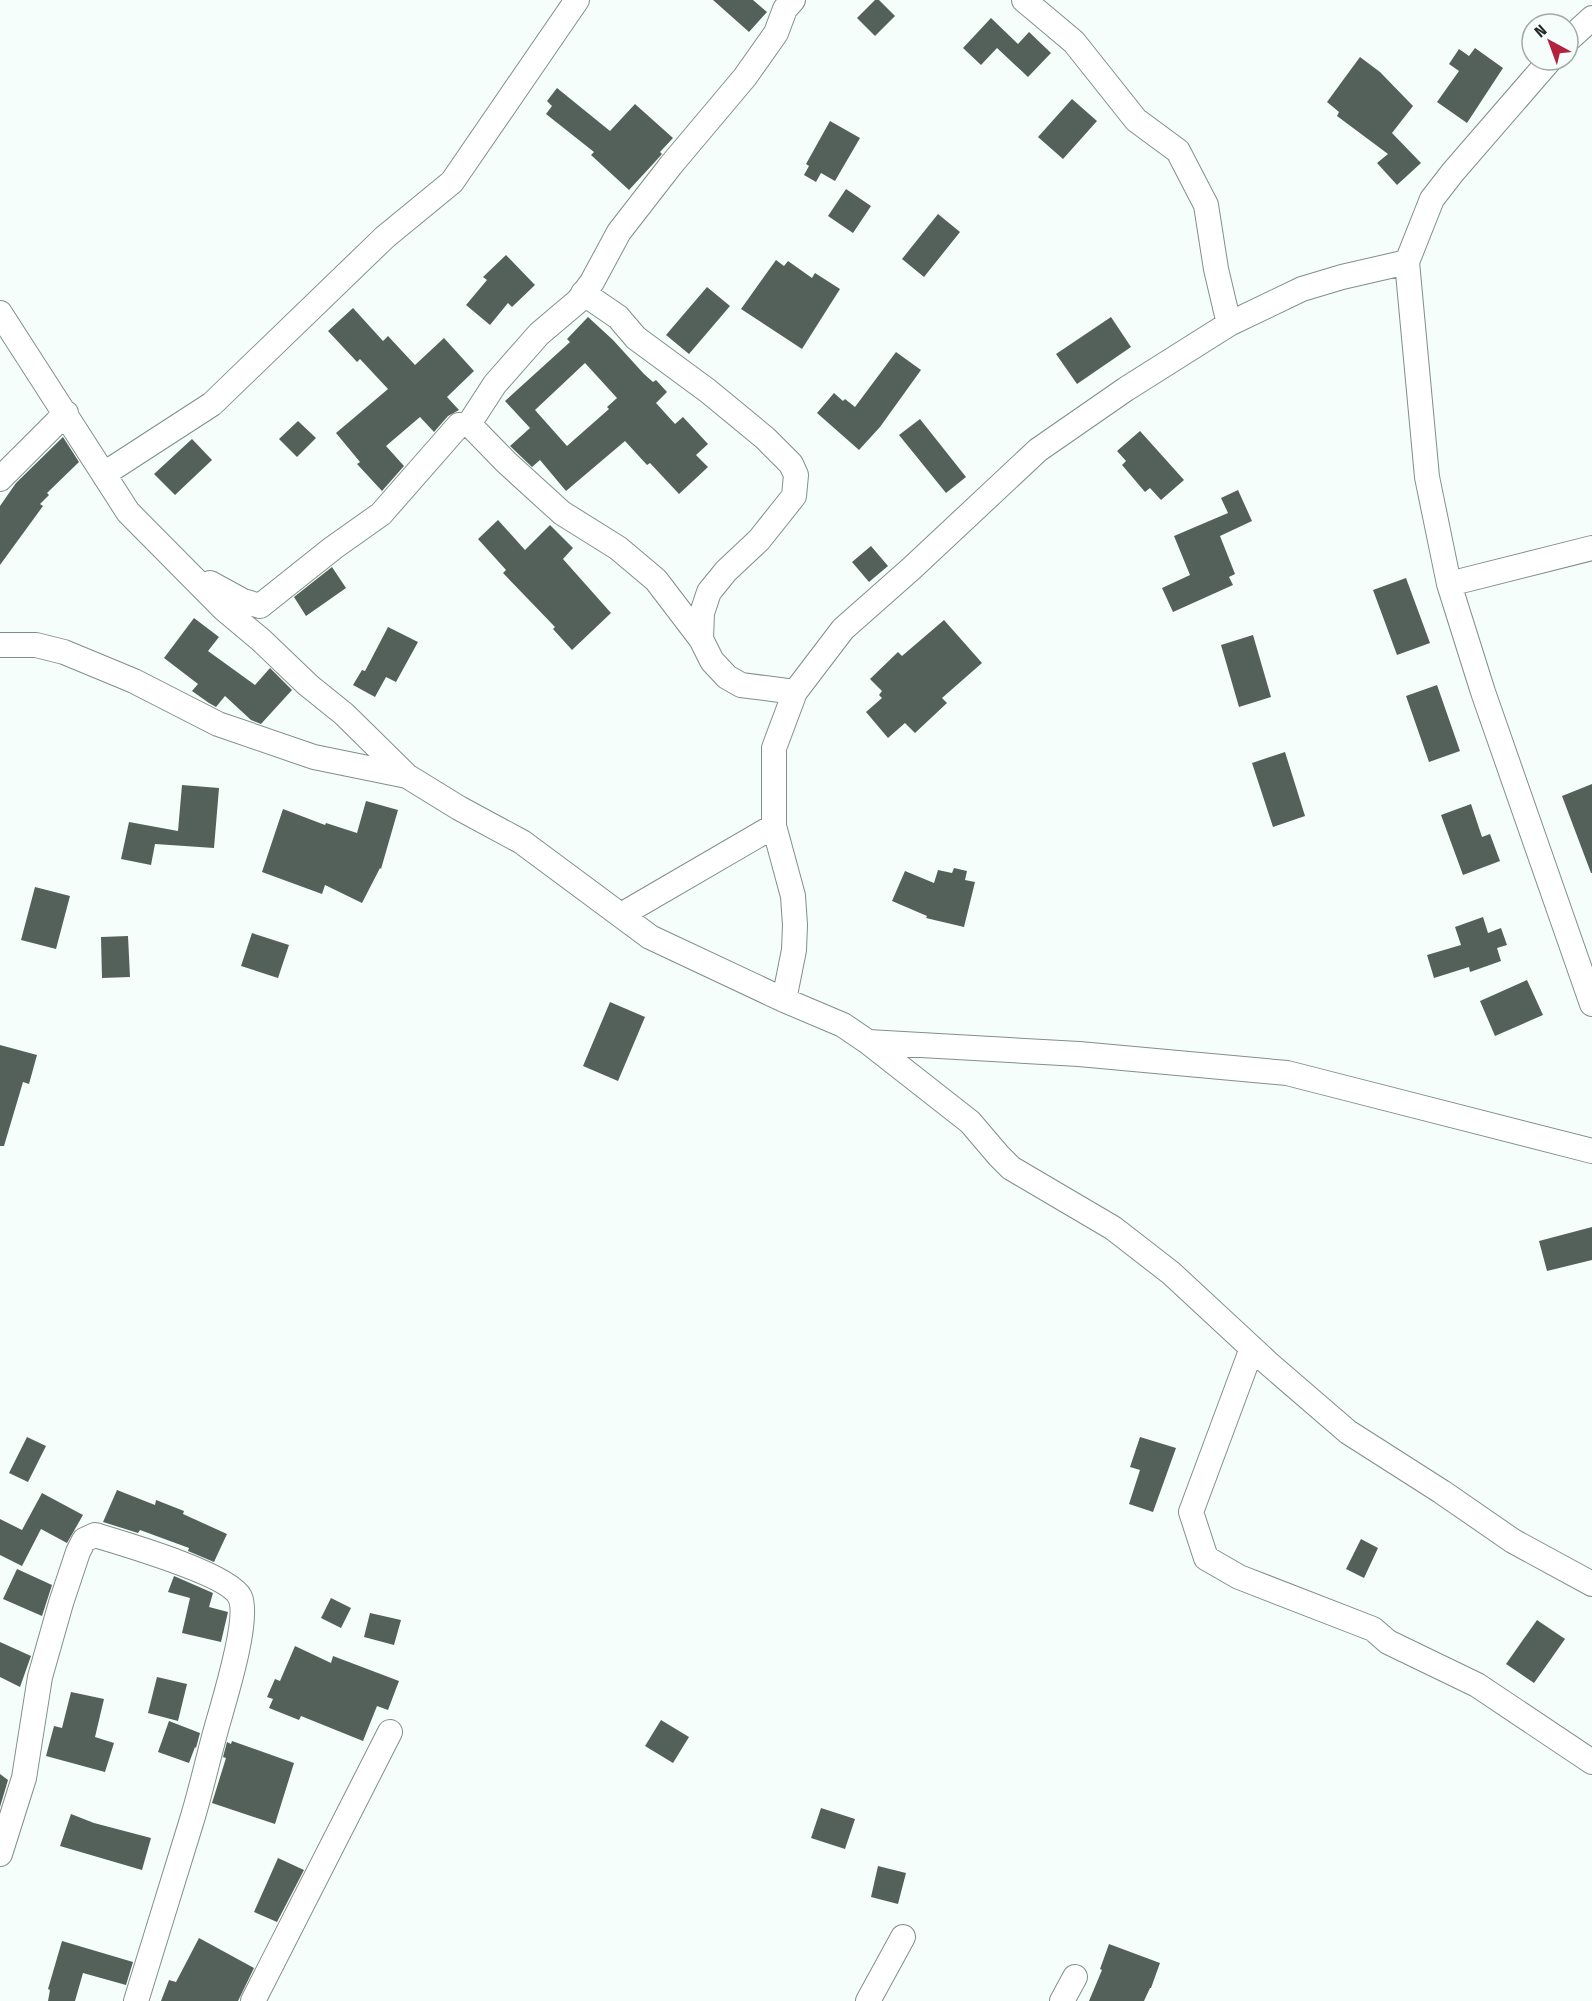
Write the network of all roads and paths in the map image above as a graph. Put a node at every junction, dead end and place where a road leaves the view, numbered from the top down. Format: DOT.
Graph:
graph roads {
  1 [pos="577,0"];
  2 [pos="793,0"];
  3 [pos="1024,0"];
  4 [pos="1592,18"];
  5 [pos="1580,29"];
  6 [pos="1540,72"];
  7 [pos="1407,262"];
  8 [pos="583,293"];
  9 [pos="0,313"];
  10 [pos="1229,324"];
  11 [pos="66,413"];
  12 [pos="469,424"];
  13 [pos="104,474"];
  14 [pos="0,479"];
  15 [pos="1592,548"];
  16 [pos="191,576"];
  17 [pos="1449,584"];
  18 [pos="700,639"];
  19 [pos="0,645"];
  20 [pos="795,692"];
  21 [pos="406,776"];
  22 [pos="774,826"];
  23 [pos="621,915"];
  24 [pos="784,1000"];
  25 [pos="1592,1004"];
  26 [pos="868,1042"];
  27 [pos="1592,1151"];
  28 [pos="1252,1348"];
  29 [pos="1592,1584"];
  30 [pos="390,1732"];
  31 [pos="1592,1762"];
  32 [pos="0,1854"];
  33 [pos="903,1937"];
  34 [pos="1075,1977"];
  35 [pos="136,2001"];
  36 [pos="253,2001"];
  37 [pos="868,2001"];
  38 [pos="1062,2001"];
  1 -- 13 [label="street"];
  2 -- 8 [label="street"];
  3 -- 10 [label="street"];
  4 -- 5 [label="street"];
  6 -- 7 [label="street"];
  7 -- 10 [label="street"];
  7 -- 17 [label="street"];
  8 -- 12 [label="street"];
  8 -- 18 [label="street"];
  9 -- 11 [label="street"];
  10 -- 20 [label="street"];
  11 -- 13 [label="street"];
  11 -- 14 [label="street"];
  12 -- 16 [label="street"];
  12 -- 18 [label="street"];
  13 -- 16 [label="street"];
  15 -- 17 [label="street"];
  16 -- 21 [label="street"];
  17 -- 25 [label="street"];
  18 -- 20 [label="street"];
  19 -- 21 [label="street"];
  20 -- 22 [label="street"];
  21 -- 23 [label="street"];
  22 -- 23 [label="street"];
  22 -- 24 [label="street"];
  23 -- 24 [label="street"];
  24 -- 26 [label="street"];
  26 -- 27 [label="street"];
  26 -- 28 [label="street"];
  28 -- 29 [label="street"];
  28 -- 31 [label="street"];
  30 -- 36 [label="street"];
  32 -- 35 [label="street"];
  33 -- 37 [label="street"];
  34 -- 38 [label="street"];
}
